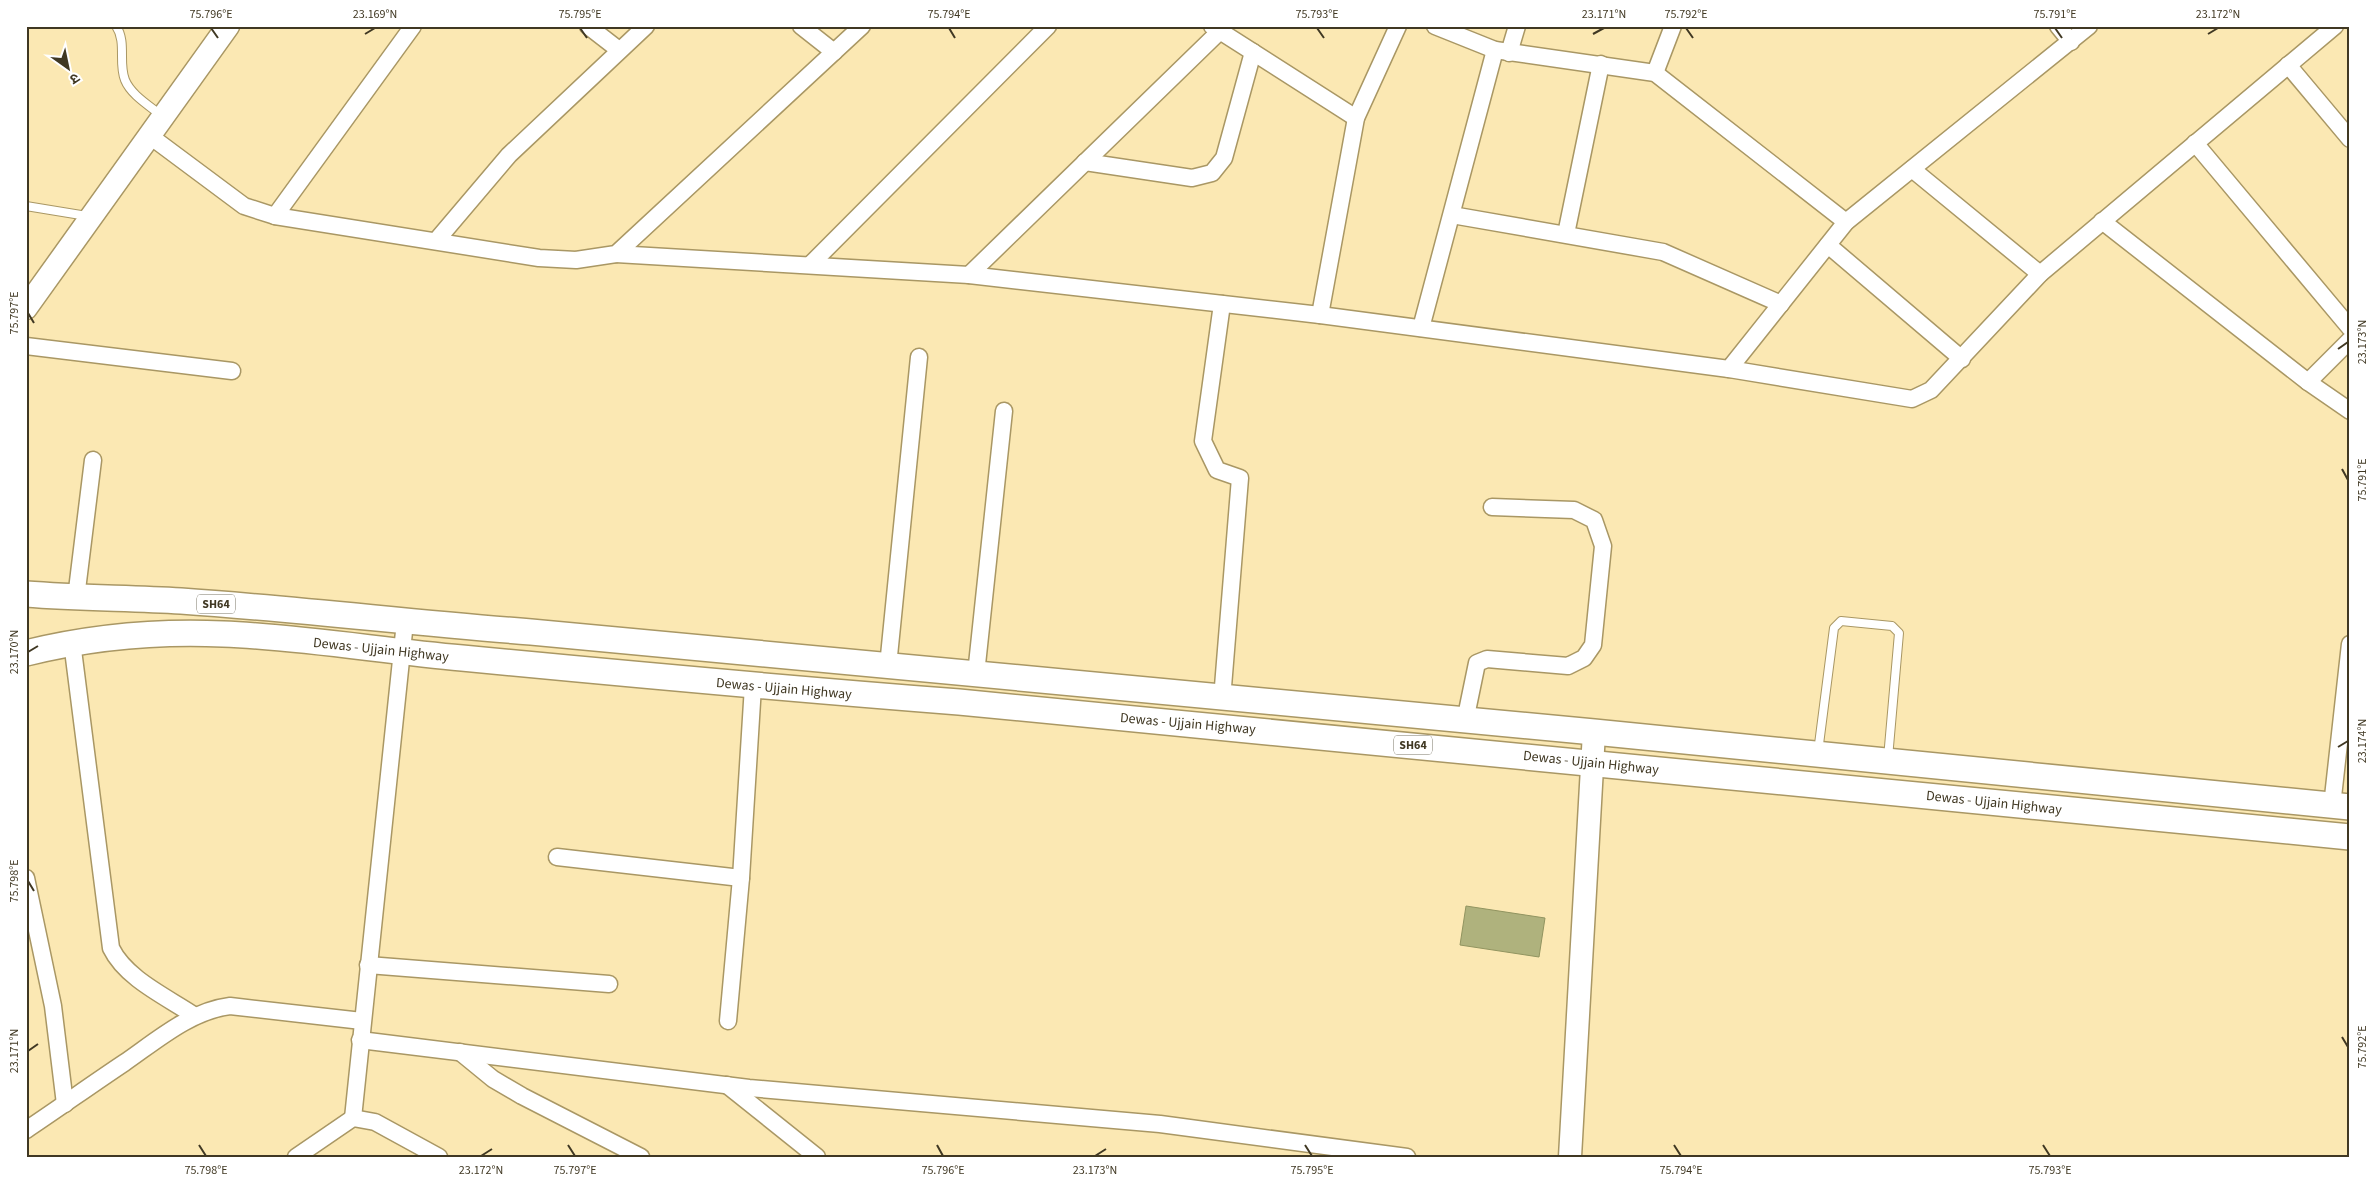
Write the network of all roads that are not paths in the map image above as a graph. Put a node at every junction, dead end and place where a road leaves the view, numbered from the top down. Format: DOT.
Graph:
graph roads {
  1 [pos="116,26"];
  2 [pos="228,26"];
  3 [pos="413,26"];
  4 [pos="588,26"];
  5 [pos="646,26"];
  6 [pos="801,26"];
  7 [pos="862,26"];
  8 [pos="1048,26"];
  9 [pos="1398,26"];
  10 [pos="1435,26"];
  11 [pos="1517,26"];
  12 [pos="1673,26"];
  13 [pos="2058,26"];
  14 [pos="2090,26"];
  15 [pos="2335,26"];
  16 [pos="1216,29"];
  17 [pos="2071,42"];
  18 [pos="619,50"];
  19 [pos="834,52"];
  20 [pos="1253,52"];
  21 [pos="1502,52"];
  22 [pos="1601,64"];
  23 [pos="2288,65"];
  24 [pos="1655,73"];
  25 [pos="164,117"];
  26 [pos="1356,118"];
  27 [pos="150,136"];
  28 [pos="2350,139"];
  29 [pos="2195,143"];
  30 [pos="1086,162"];
  31 [pos="1912,169"];
  32 [pos="26,206"];
  33 [pos="1452,215"];
  34 [pos="275,216"];
  35 [pos="91,217"];
  36 [pos="2102,221"];
  37 [pos="1846,222"];
  38 [pos="1566,234"];
  39 [pos="436,241"];
  40 [pos="1828,245"];
  41 [pos="616,254"];
  42 [pos="810,265"];
  43 [pos="2040,274"];
  44 [pos="969,275"];
  45 [pos="1222,304"];
  46 [pos="1780,304"];
  47 [pos="26,308"];
  48 [pos="1320,315"];
  49 [pos="1420,328"];
  50 [pos="2350,328"];
  51 [pos="2350,340"];
  52 [pos="26,346"];
  53 [pos="918,357"];
  54 [pos="1962,359"];
  55 [pos="1729,369"];
  56 [pos="232,371"];
  57 [pos="2308,382"];
  58 [pos="1004,411"];
  59 [pos="2350,411"];
  60 [pos="93,460"];
  61 [pos="1492,507"];
  62 [pos="26,594"];
  63 [pos="76,598"];
  64 [pos="405,622"];
  65 [pos="72,642"];
  66 [pos="2350,644"];
  67 [pos="26,653"];
  68 [pos="402,653"];
  69 [pos="888,666"];
  70 [pos="976,674"];
  71 [pos="753,686"];
  72 [pos="1222,699"];
  73 [pos="1465,721"];
  74 [pos="1594,732"];
  75 [pos="1817,754"];
  76 [pos="1887,760"];
  77 [pos="1594,762"];
  78 [pos="2341,806"];
  79 [pos="2350,837"];
  80 [pos="557,857"];
  81 [pos="26,878"];
  82 [pos="741,878"];
  83 [pos="368,965"];
  84 [pos="609,984"];
  85 [pos="195,1016"];
  86 [pos="362,1021"];
  87 [pos="728,1021"];
  88 [pos="360,1040"];
  89 [pos="460,1052"];
  90 [pos="727,1085"];
  91 [pos="65,1104"];
  92 [pos="353,1118"];
  93 [pos="26,1130"];
  94 [pos="296,1157"];
  95 [pos="439,1157"];
  96 [pos="641,1157"];
  97 [pos="817,1157"];
  98 [pos="1407,1157"];
  99 [pos="1570,1157"];
  1 -- 25 [label="lane"];
  2 -- 25 [label="street"];
  3 -- 34 [label="street"];
  4 -- 18 [label="street"];
  5 -- 18 [label="street"];
  6 -- 19 [label="street"];
  7 -- 19 [label="street"];
  8 -- 42 [label="street"];
  9 -- 26 [label="street"];
  10 -- 21 [label="street"];
  11 -- 21 [label="street"];
  12 -- 24 [label="street"];
  13 -- 17 [label="street"];
  14 -- 17 [label="street"];
  15 -- 23 [label="street"];
  16 -- 20 [label="street"];
  16 -- 30 [label="street"];
  17 -- 31 [label="street"];
  18 -- 39 [label="street"];
  19 -- 41 [label="street"];
  20 -- 26 [label="street"];
  20 -- 30 [label="street"];
  21 -- 22 [label="street"];
  21 -- 33 [label="street"];
  22 -- 24 [label="street"];
  22 -- 38 [label="street"];
  23 -- 28 [label="street"];
  23 -- 29 [label="street"];
  24 -- 37 [label="street"];
  25 -- 27 [label="street"];
  26 -- 48 [label="street"];
  27 -- 34 [label="street"];
  27 -- 35 [label="street"];
  29 -- 36 [label="street"];
  29 -- 50 [label="street"];
  30 -- 44 [label="street"];
  31 -- 37 [label="street"];
  31 -- 43 [label="street"];
  32 -- 35 [label="lane"];
  33 -- 38 [label="street"];
  33 -- 49 [label="street"];
  34 -- 39 [label="street"];
  35 -- 47 [label="street"];
  36 -- 43 [label="street"];
  36 -- 57 [label="street"];
  37 -- 40 [label="street"];
  38 -- 46 [label="street"];
  39 -- 41 [label="street"];
  40 -- 46 [label="street"];
  40 -- 54 [label="street"];
  41 -- 42 [label="street"];
  42 -- 44 [label="street"];
  43 -- 54 [label="street"];
  44 -- 45 [label="street"];
  45 -- 48 [label="street"];
  45 -- 72 [label="street"];
  46 -- 55 [label="street"];
  48 -- 49 [label="street"];
  49 -- 55 [label="street"];
  51 -- 57 [label="street"];
  52 -- 56 [label="street"];
  53 -- 69 [label="street"];
  54 -- 55 [label="street"];
  57 -- 59 [label="street"];
  58 -- 70 [label="street"];
  60 -- 63 [label="street"];
  61 -- 73 [label="street"];
  62 -- 63 [label="main road, Dewas - Ujjain Highway / SH64"];
  63 -- 64 [label="main road, Dewas - Ujjain Highway / SH64"];
  64 -- 68 [label="street"];
  64 -- 69 [label="main road, Dewas - Ujjain Highway / SH64"];
  65 -- 67 [label="main road, Dewas - Ujjain Highway / SH64"];
  65 -- 68 [label="main road, Dewas - Ujjain Highway / SH64"];
  65 -- 85 [label="street"];
  66 -- 78 [label="street"];
  68 -- 71 [label="main road, Dewas - Ujjain Highway / SH64"];
  68 -- 83 [label="street"];
  69 -- 70 [label="main road, Dewas - Ujjain Highway / SH64"];
  70 -- 72 [label="main road, Dewas - Ujjain Highway / SH64"];
  71 -- 77 [label="main road, Dewas - Ujjain Highway / SH64"];
  71 -- 82 [label="street"];
  72 -- 73 [label="main road, Dewas - Ujjain Highway / SH64"];
  73 -- 74 [label="main road, Dewas - Ujjain Highway / SH64"];
  74 -- 75 [label="main road, Dewas - Ujjain Highway / SH64"];
  74 -- 77 [label="street"];
  75 -- 76 [label="main road, Dewas - Ujjain Highway / SH64"];
  75 -- 76 [label="lane"];
  76 -- 78 [label="main road, Dewas - Ujjain Highway / SH64"];
  77 -- 79 [label="main road, Dewas - Ujjain Highway / SH64"];
  77 -- 99 [label="street"];
  80 -- 82 [label="street"];
  81 -- 91 [label="street"];
  82 -- 87 [label="street"];
  83 -- 84 [label="street"];
  83 -- 86 [label="street"];
  85 -- 86 [label="street"];
  85 -- 91 [label="street"];
  86 -- 88 [label="street"];
  88 -- 89 [label="street"];
  88 -- 92 [label="street"];
  89 -- 90 [label="street"];
  89 -- 96 [label="street"];
  90 -- 97 [label="street"];
  90 -- 98 [label="street"];
  91 -- 93 [label="street"];
  92 -- 94 [label="street"];
  92 -- 95 [label="street"];
}
